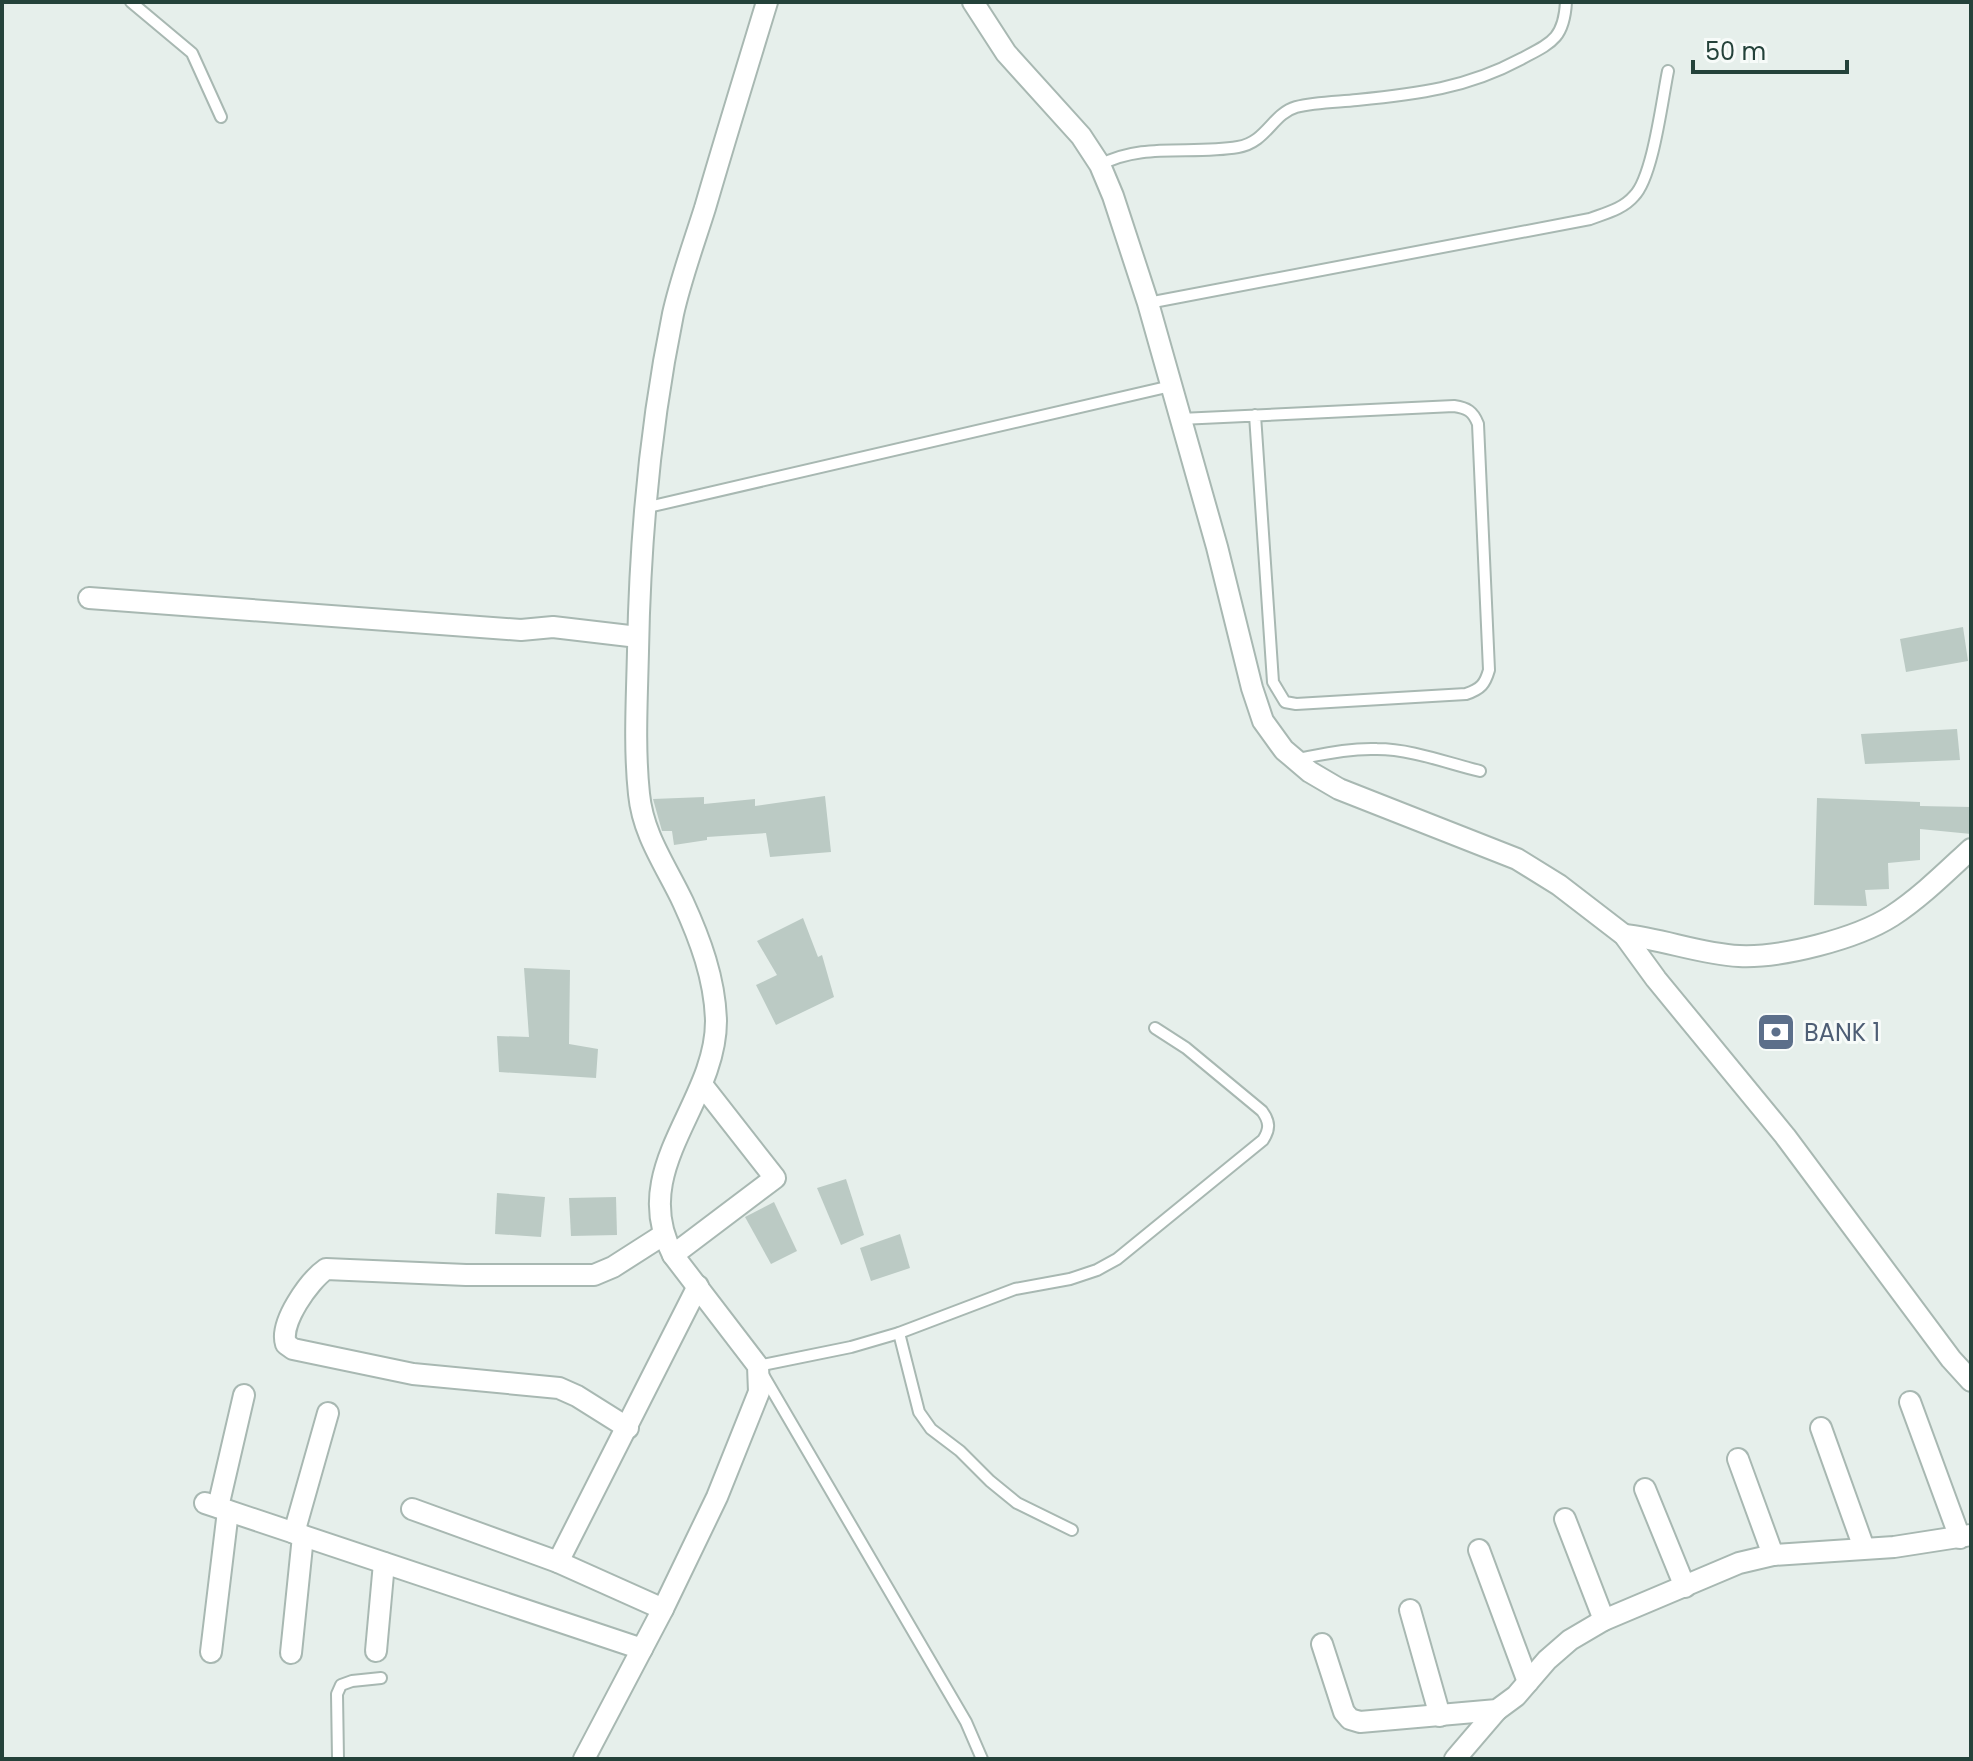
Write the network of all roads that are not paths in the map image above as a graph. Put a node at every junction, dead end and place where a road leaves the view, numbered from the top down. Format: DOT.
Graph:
graph roads {
  1 [pos="131,2"];
  2 [pos="767,2"];
  3 [pos="1566,2"];
  4 [pos="976,3"];
  5 [pos="1668,71"];
  6 [pos="221,117"];
  7 [pos="1100,165"];
  8 [pos="1148,303"];
  9 [pos="1171,386"];
  10 [pos="1255,415"];
  11 [pos="1180,419"];
  12 [pos="644,508"];
  13 [pos="89,598"];
  14 [pos="638,637"];
  15 [pos="1295,759"];
  16 [pos="1480,771"];
  17 [pos="1971,849"];
  18 [pos="1624,935"];
  19 [pos="1155,1028"];
  20 [pos="703,1086"];
  21 [pos="663,1235"];
  22 [pos="673,1255"];
  23 [pos="698,1286"];
  24 [pos="899,1333"];
  25 [pos="758,1366"];
  26 [pos="1971,1381"];
  27 [pos="244,1395"];
  28 [pos="1910,1402"];
  29 [pos="328,1413"];
  30 [pos="628,1428"];
  31 [pos="1821,1428"];
  32 [pos="1738,1459"];
  33 [pos="1645,1489"];
  34 [pos="217,1507"];
  35 [pos="412,1509"];
  36 [pos="1565,1519"];
  37 [pos="1072,1530"];
  38 [pos="299,1534"];
  39 [pos="1965,1536"];
  40 [pos="1864,1548"];
  41 [pos="1479,1550"];
  42 [pos="1773,1555"];
  43 [pos="558,1562"];
  44 [pos="384,1563"];
  45 [pos="1685,1587"];
  46 [pos="663,1609"];
  47 [pos="1410,1610"];
  48 [pos="1604,1620"];
  49 [pos="1322,1644"];
  50 [pos="642,1649"];
  51 [pos="376,1651"];
  52 [pos="211,1652"];
  53 [pos="291,1653"];
  54 [pos="381,1678"];
  55 [pos="1528,1682"];
  56 [pos="1497,1710"];
  57 [pos="1440,1716"];
  58 [pos="338,1759"];
  59 [pos="584,1759"];
  60 [pos="982,1759"];
  61 [pos="1455,1759"];
  1 -- 6 [label="lane"];
  2 -- 12 [label="street"];
  3 -- 7 [label="lane"];
  4 -- 7 [label="street"];
  5 -- 8 [label="lane"];
  7 -- 8 [label="street"];
  8 -- 9 [label="street"];
  9 -- 11 [label="street"];
  9 -- 12 [label="lane"];
  10 -- 10 [label="lane"];
  10 -- 11 [label="lane"];
  11 -- 15 [label="street"];
  12 -- 14 [label="street"];
  13 -- 14 [label="street"];
  14 -- 20 [label="street"];
  15 -- 16 [label="lane"];
  15 -- 18 [label="street"];
  17 -- 18 [label="street"];
  18 -- 26 [label="street"];
  19 -- 24 [label="lane"];
  20 -- 21 [label="street"];
  20 -- 22 [label="street"];
  21 -- 22 [label="street"];
  21 -- 30 [label="street"];
  22 -- 23 [label="street"];
  23 -- 25 [label="street"];
  23 -- 30 [label="street"];
  24 -- 25 [label="lane"];
  24 -- 37 [label="lane"];
  25 -- 46 [label="street"];
  25 -- 60 [label="lane"];
  27 -- 34 [label="street"];
  28 -- 39 [label="street"];
  29 -- 38 [label="street"];
  30 -- 43 [label="street"];
  31 -- 40 [label="street"];
  32 -- 42 [label="street"];
  33 -- 45 [label="street"];
  34 -- 38 [label="street"];
  34 -- 52 [label="street"];
  35 -- 43 [label="street"];
  36 -- 48 [label="street"];
  38 -- 44 [label="street"];
  38 -- 53 [label="street"];
  39 -- 40 [label="street"];
  40 -- 42 [label="street"];
  41 -- 55 [label="street"];
  42 -- 45 [label="street"];
  43 -- 46 [label="street"];
  44 -- 50 [label="street"];
  44 -- 51 [label="street"];
  45 -- 48 [label="street"];
  46 -- 50 [label="street"];
  47 -- 57 [label="street"];
  48 -- 55 [label="street"];
  49 -- 57 [label="street"];
  50 -- 59 [label="street"];
  54 -- 58 [label="lane"];
  55 -- 56 [label="street"];
  56 -- 57 [label="street"];
  56 -- 61 [label="street"];
}
